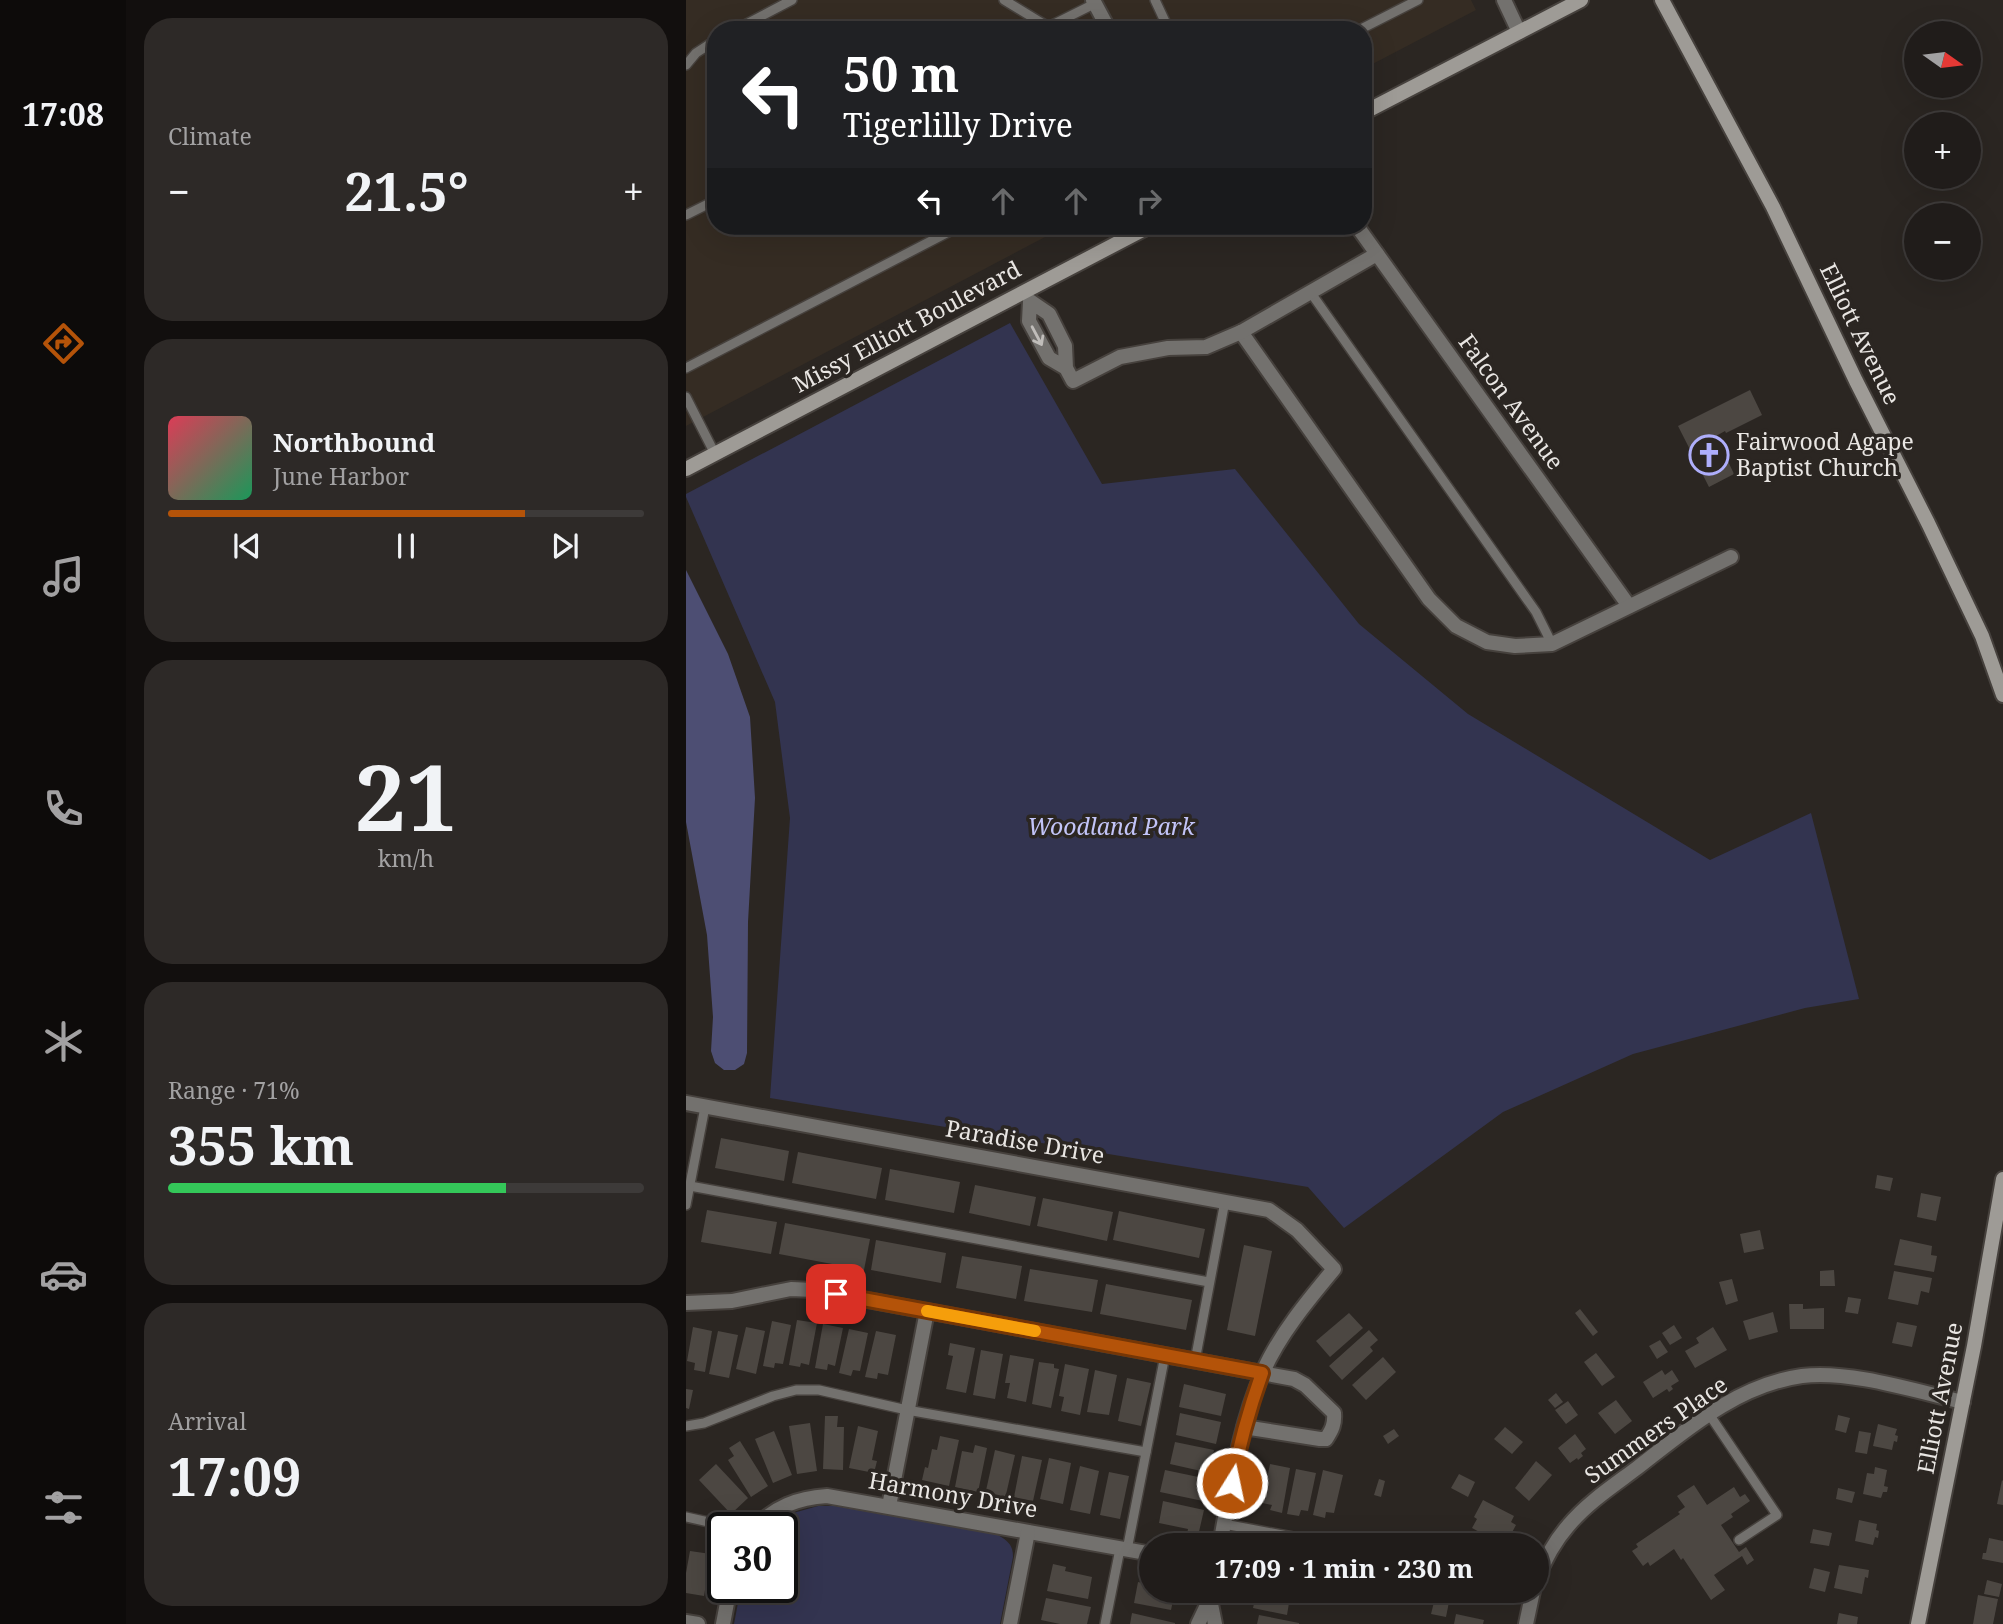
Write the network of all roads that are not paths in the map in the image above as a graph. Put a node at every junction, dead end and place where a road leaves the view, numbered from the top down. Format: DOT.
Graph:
graph roads {
  1 [pos="792,0"];
  2 [pos="1004,0"];
  3 [pos="1094,0"];
  4 [pos="1155,0"];
  5 [pos="1419,0"];
  6 [pos="1504,0"];
  7 [pos="1581,0"];
  8 [pos="1662,0"];
  9 [pos="752,21"];
  10 [pos="1035,21"];
  11 [pos="1062,21"];
  12 [pos="1104,21"];
  13 [pos="1166,21"];
  14 [pos="1372,24"];
  15 [pos="1519,32"];
  16 [pos="707,45"];
  17 [pos="686,65"];
  18 [pos="1372,108"];
  19 [pos="707,204"];
  20 [pos="686,215"];
  21 [pos="943,235"];
  22 [pos="1134,235"];
  23 [pos="1363,235"];
  24 [pos="1377,254"];
  25 [pos="1311,293"];
  26 [pos="1027,296"];
  27 [pos="1241,332"];
  28 [pos="686,369"];
  29 [pos="1070,374"];
  30 [pos="686,397"];
  31 [pos="715,454"];
  32 [pos="686,469"];
  33 [pos="1731,557"];
  34 [pos="1629,606"];
  35 [pos="1552,644"];
  36 [pos="2003,695"];
  37 [pos="686,1103"];
  38 [pos="705,1107"];
  39 [pos="2003,1179"];
  40 [pos="690,1186"];
  41 [pos="1225,1201"];
  42 [pos="686,1205"];
  43 [pos="1209,1282"];
  44 [pos="686,1303"];
  45 [pos="927,1311"];
  46 [pos="1165,1355"];
  47 [pos="1195,1361"];
  48 [pos="1262,1373"];
  49 [pos="1963,1402"];
  50 [pos="907,1410"];
  51 [pos="1709,1414"];
  52 [pos="686,1426"];
  53 [pos="1244,1427"];
  54 [pos="1146,1452"];
  55 [pos="889,1506"];
  56 [pos="771,1512"];
  57 [pos="686,1517"];
  58 [pos="707,1522"];
  59 [pos="1224,1524"];
  60 [pos="1028,1532"];
  61 [pos="1222,1533"];
  62 [pos="1272,1533"];
  63 [pos="1739,1540"];
  64 [pos="1123,1549"];
  65 [pos="1139,1552"];
  66 [pos="1549,1554"];
  67 [pos="727,1603"];
  68 [pos="1207,1603"];
  69 [pos="1212,1603"];
  70 [pos="1530,1603"];
  71 [pos="686,1622"];
  72 [pos="698,1624"];
  73 [pos="723,1624"];
  74 [pos="1010,1624"];
  75 [pos="1105,1624"];
  76 [pos="1198,1624"];
  77 [pos="1215,1624"];
  78 [pos="1526,1624"];
  79 [pos="1918,1624"];
  1 -- 9 [label="lane"];
  2 -- 10 [label="lane"];
  3 -- 11 [label="lane"];
  3 -- 12 [label="street"];
  4 -- 13 [label="lane"];
  5 -- 14 [label="lane"];
  6 -- 15 [label="street"];
  7 -- 15 [label="street"];
  8 -- 36 [label="street, Elliott Avenue"];
  15 -- 18 [label="street"];
  16 -- 17 [label="lane"];
  19 -- 20 [label="lane"];
  21 -- 28 [label="lane"];
  22 -- 26 [label="street, Missy Elliott Boulevard"];
  23 -- 24 [label="street, Falcon Avenue"];
  24 -- 25 [label="street"];
  24 -- 34 [label="street, Falcon Avenue"];
  25 -- 27 [label="street"];
  25 -- 35 [label="lane"];
  26 -- 29 [label="street"];
  26 -- 29 [label="street, one-way"];
  26 -- 31 [label="street, Missy Elliott Boulevard"];
  27 -- 29 [label="street"];
  27 -- 35 [label="street"];
  30 -- 31 [label="lane"];
  31 -- 32 [label="street, Missy Elliott Boulevard"];
  33 -- 34 [label="street"];
  34 -- 35 [label="street"];
  37 -- 38 [label="street, Paradise Drive"];
  38 -- 40 [label="lane"];
  38 -- 41 [label="street, Paradise Drive"];
  39 -- 49 [label="street, Elliott Avenue"];
  40 -- 42 [label="lane"];
  40 -- 43 [label="lane"];
  41 -- 43 [label="lane"];
  41 -- 48 [label="street, Paradise Drive"];
  43 -- 47 [label="lane"];
  44 -- 45 [label="street"];
  45 -- 46 [label="street"];
  45 -- 50 [label="street"];
  46 -- 47 [label="street"];
  46 -- 54 [label="lane"];
  47 -- 48 [label="street"];
  48 -- 53 [label="street"];
  48 -- 53 [label="street"];
  49 -- 51 [label="street, Summers Place"];
  49 -- 79 [label="street, Elliott Avenue"];
  50 -- 52 [label="lane"];
  50 -- 54 [label="lane"];
  50 -- 55 [label="street"];
  51 -- 63 [label="lane"];
  51 -- 66 [label="street, Summers Place"];
  53 -- 59 [label="street"];
  54 -- 64 [label="lane"];
  55 -- 56 [label="street, Harmony Drive"];
  55 -- 60 [label="street, Harmony Drive"];
  57 -- 58 [label="lane"];
  59 -- 61 [label="street"];
  59 -- 62 [label="lane"];
  60 -- 64 [label="street, Harmony Drive"];
  60 -- 74 [label="street"];
  64 -- 65 [label="street, Harmony Drive"];
  64 -- 75 [label="lane"];
  67 -- 73 [label="street"];
  68 -- 76 [label="street"];
  69 -- 77 [label="street"];
  70 -- 78 [label="street"];
  71 -- 72 [label="street"];
}
